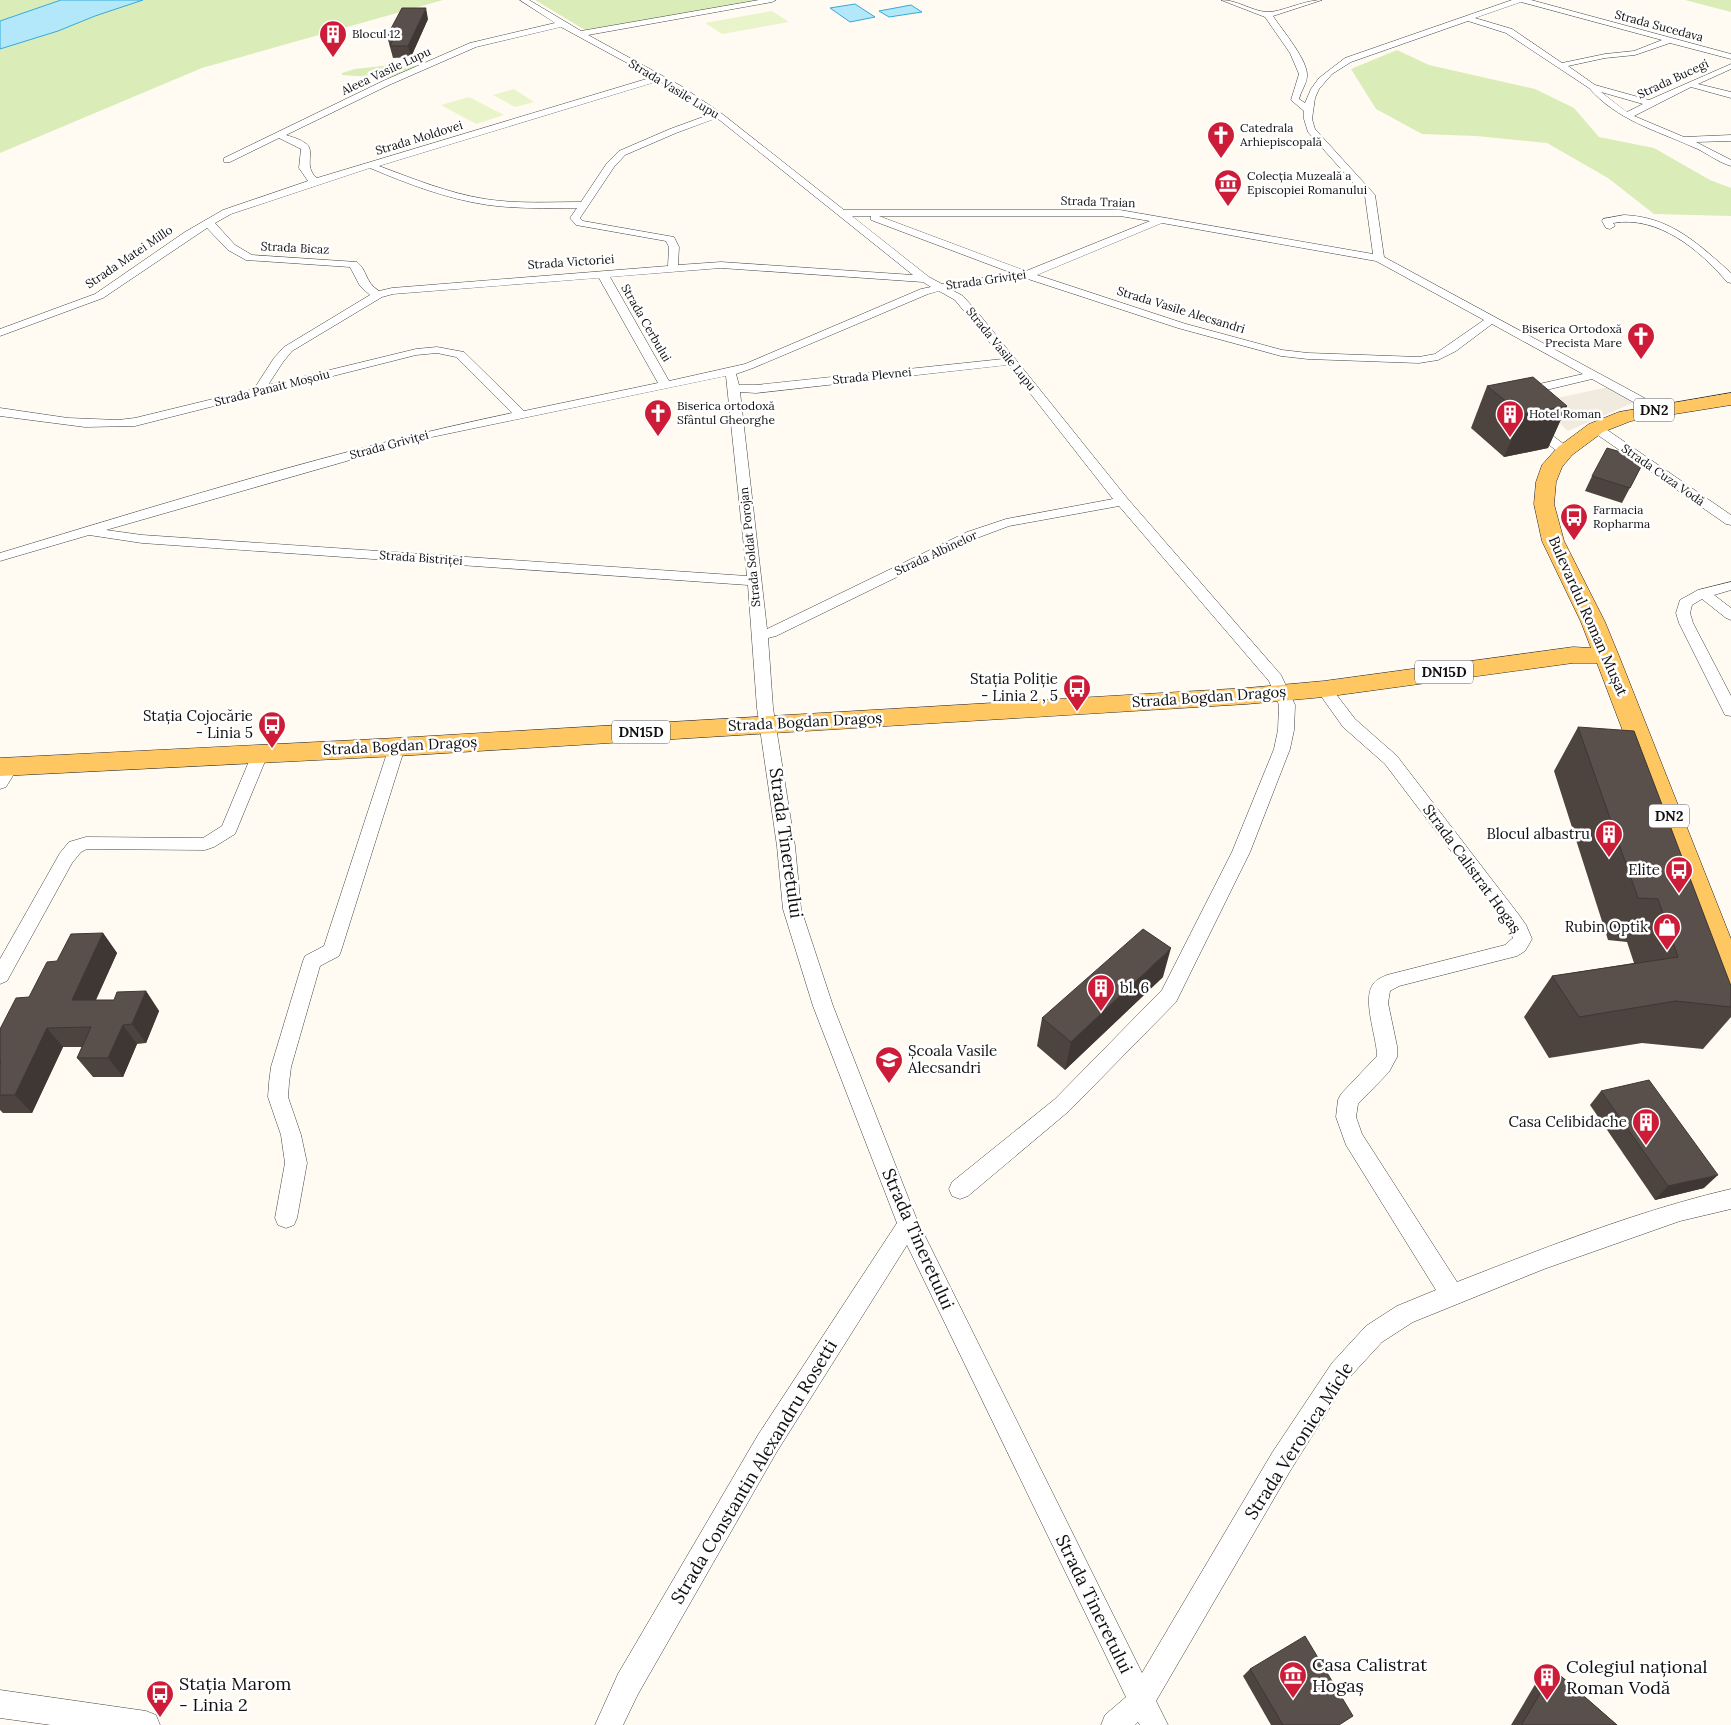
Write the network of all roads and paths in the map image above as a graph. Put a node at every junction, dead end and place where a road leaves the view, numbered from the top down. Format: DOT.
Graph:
graph roads {
  1 [pos="524,0"];
  2 [pos="772,0"];
  3 [pos="1224,0"];
  4 [pos="1318,0"];
  5 [pos="1519,0"];
  6 [pos="1523,0"];
  7 [pos="1268,15"];
  8 [pos="1467,18"];
  9 [pos="562,24"];
  10 [pos="580,34"];
  11 [pos="1670,40"];
  12 [pos="1731,57"];
  13 [pos="1562,65"];
  14 [pos="1731,66"];
  15 [pos="660,78"];
  16 [pos="1692,85"];
  17 [pos="1592,86"];
  18 [pos="1731,95"];
  19 [pos="1650,103"];
  20 [pos="1306,109"];
  21 [pos="718,115"];
  22 [pos="1627,116"];
  23 [pos="279,135"];
  24 [pos="1731,138"];
  25 [pos="1682,139"];
  26 [pos="227,160"];
  27 [pos="1731,163"];
  28 [pos="372,166"];
  29 [pos="315,182"];
  30 [pos="583,205"];
  31 [pos="843,213"];
  32 [pos="863,213"];
  33 [pos="1161,220"];
  34 [pos="208,222"];
  35 [pos="1610,226"];
  36 [pos="189,234"];
  37 [pos="1379,258"];
  38 [pos="673,268"];
  39 [pos="602,273"];
  40 [pos="1026,275"];
  41 [pos="925,279"];
  42 [pos="1731,280"];
  43 [pos="941,287"];
  44 [pos="378,295"];
  45 [pos="1492,319"];
  46 [pos="0,333"];
  47 [pos="783,352"];
  48 [pos="1012,360"];
  49 [pos="729,372"];
  50 [pos="1594,375"];
  51 [pos="666,386"];
  52 [pos="732,388"];
  53 [pos="258,392"];
  54 [pos="1508,399"];
  55 [pos="1731,400"];
  56 [pos="1657,410"];
  57 [pos="0,412"];
  58 [pos="520,414"];
  59 [pos="1524,420"];
  60 [pos="1596,428"];
  61 [pos="1565,451"];
  62 [pos="1122,500"];
  63 [pos="1731,521"];
  64 [pos="88,532"];
  65 [pos="0,557"];
  66 [pos="754,580"];
  67 [pos="1731,586"];
  68 [pos="1703,593"];
  69 [pos="1731,615"];
  70 [pos="760,634"];
  71 [pos="1607,656"];
  72 [pos="1324,689"];
  73 [pos="1282,693"];
  74 [pos="1731,711"];
  75 [pos="769,724"];
  76 [pos="397,747"];
  77 [pos="260,754"];
  78 [pos="4,772"];
  79 [pos="0,976"];
  80 [pos="1731,976"];
  81 [pos="960,1189"];
  82 [pos="1731,1199"];
  83 [pos="286,1218"];
  84 [pos="908,1224"];
  85 [pos="1452,1295"];
  86 [pos="1141,1700"];
  87 [pos="0,1704"];
  88 [pos="146,1725"];
  89 [pos="609,1725"];
  90 [pos="1115,1725"];
  91 [pos="1154,1725"];
  1 -- 9 [label="street, Strada Vasile Lupu"];
  2 -- 10 [label="street"];
  3 -- 7 [label="street"];
  4 -- 7 [label="street"];
  5 -- 8 [label="street"];
  6 -- 11 [label="street, Strada Sucedava"];
  7 -- 20 [label="street"];
  8 -- 13 [label="street"];
  8 -- 20 [label="street"];
  9 -- 10 [label="street, Strada Vasile Lupu"];
  9 -- 23 [label="street, Aleea Vasile Lupu"];
  10 -- 15 [label="street, Strada Vasile Lupu"];
  11 -- 12 [label="street, Strada Sucedava"];
  11 -- 13 [label="street"];
  13 -- 17 [label="street"];
  14 -- 16 [label="street, Strada Bucegi"];
  15 -- 21 [label="street, Strada Vasile Lupu"];
  15 -- 28 [label="street, Strada Moldovei"];
  16 -- 18 [label="street"];
  16 -- 19 [label="street, Strada Bucegi"];
  17 -- 19 [label="street"];
  17 -- 22 [label="street"];
  19 -- 22 [label="street, Strada Bucegi"];
  20 -- 37 [label="street"];
  21 -- 30 [label="street"];
  21 -- 31 [label="street, Strada Vasile Lupu"];
  22 -- 25 [label="street"];
  23 -- 26 [label="street, Aleea Vasile Lupu"];
  23 -- 29 [label="street"];
  24 -- 25 [label="street"];
  25 -- 27 [label="street"];
  28 -- 29 [label="street, Strada Moldovei"];
  28 -- 30 [label="street"];
  29 -- 34 [label="street, Strada Moldovei"];
  30 -- 38 [label="street"];
  31 -- 32 [label="street, Strada Traian"];
  31 -- 41 [label="street, Strada Vasile Lupu"];
  32 -- 33 [label="street, Strada Traian"];
  32 -- 40 [label="street, Strada Vasile Alecsandri"];
  33 -- 37 [label="street, Strada Traian"];
  33 -- 40 [label="street, Strada Griviței"];
  34 -- 36 [label="street, Strada Moldovei"];
  34 -- 44 [label="street, Strada Bicaz"];
  35 -- 42 [label="street"];
  36 -- 46 [label="street, Strada Matei Millo"];
  37 -- 45 [label="street, Strada Traian"];
  38 -- 39 [label="street, Strada Victoriei"];
  38 -- 41 [label="street, Strada Victoriei"];
  39 -- 44 [label="street, Strada Victoriei"];
  39 -- 51 [label="street, Strada Cerbului"];
  40 -- 43 [label="street, Strada Griviței"];
  40 -- 45 [label="street, Strada Vasile Alecsandri"];
  41 -- 43 [label="street, Strada Vasile Lupu"];
  43 -- 47 [label="street, Strada Griviței"];
  43 -- 48 [label="street, Strada Vasile Lupu"];
  44 -- 53 [label="street, Strada Victoriei"];
  45 -- 50 [label="street, Strada Traian"];
  47 -- 49 [label="street, Strada Griviței"];
  47 -- 52 [label="street, Strada Griviței"];
  48 -- 52 [label="street, Strada Plevnei"];
  48 -- 62 [label="street, Strada Vasile Lupu"];
  49 -- 51 [label="street, Strada Griviței"];
  49 -- 52 [label="street, Strada Soldat Porojan"];
  50 -- 54 [label="street"];
  50 -- 56 [label="street, Strada Traian"];
  51 -- 58 [label="street, Strada Griviței"];
  52 -- 66 [label="street, Strada Soldat Porojan"];
  53 -- 57 [label="street, Strada Panait Moșoiu"];
  53 -- 58 [label="street, Strada Panait Moșoiu"];
  55 -- 56 [label="main road, Bulevardul Roman Mușat / DN2"];
  56 -- 60 [label="main road, Bulevardul Roman Mușat / DN2"];
  58 -- 64 [label="street, Strada Griviței"];
  59 -- 61 [label="street"];
  60 -- 61 [label="main road, Bulevardul Roman Mușat / DN2"];
  60 -- 63 [label="street, Strada Cuza Vodă"];
  61 -- 71 [label="main road, Bulevardul Roman Mușat / DN2"];
  62 -- 70 [label="street, Strada Albinelor"];
  62 -- 73 [label="street, Strada Vasile Lupu"];
  64 -- 65 [label="street, Strada Griviței"];
  64 -- 66 [label="street, Strada Bistriței"];
  66 -- 70 [label="street, Strada Soldat Porojan"];
  67 -- 68 [label="street"];
  68 -- 69 [label="street"];
  68 -- 74 [label="street"];
  70 -- 75 [label="street, Strada Soldat Porojan"];
  71 -- 72 [label="main road, Strada Bogdan Dragoș / DN15D"];
  71 -- 80 [label="main road, Bulevardul Roman Mușat / DN2"];
  72 -- 73 [label="main road, Strada Bogdan Dragoș / DN15D"];
  72 -- 85 [label="street, Strada Calistrat Hogaș"];
  73 -- 75 [label="main road, Strada Bogdan Dragoș / DN15D"];
  73 -- 81 [label="street"];
  75 -- 76 [label="main road, Strada Bogdan Dragoș / DN15D"];
  75 -- 84 [label="street, Strada Tineretului"];
  76 -- 77 [label="main road, Strada Bogdan Dragoș / DN15D"];
  76 -- 83 [label="street"];
  77 -- 78 [label="main road, Strada Bogdan Dragoș / DN15D"];
  77 -- 79 [label="street"];
  82 -- 85 [label="street, Strada Veronica Micle"];
  84 -- 86 [label="street, Strada Tineretului"];
  84 -- 89 [label="street, Strada Constantin Alexandru Rosetti"];
  85 -- 86 [label="street, Strada Veronica Micle"];
  86 -- 90 [label="street, Strada Veronica Micle"];
  86 -- 91 [label="street, Strada Tineretului"];
  87 -- 88 [label="street"];
}
